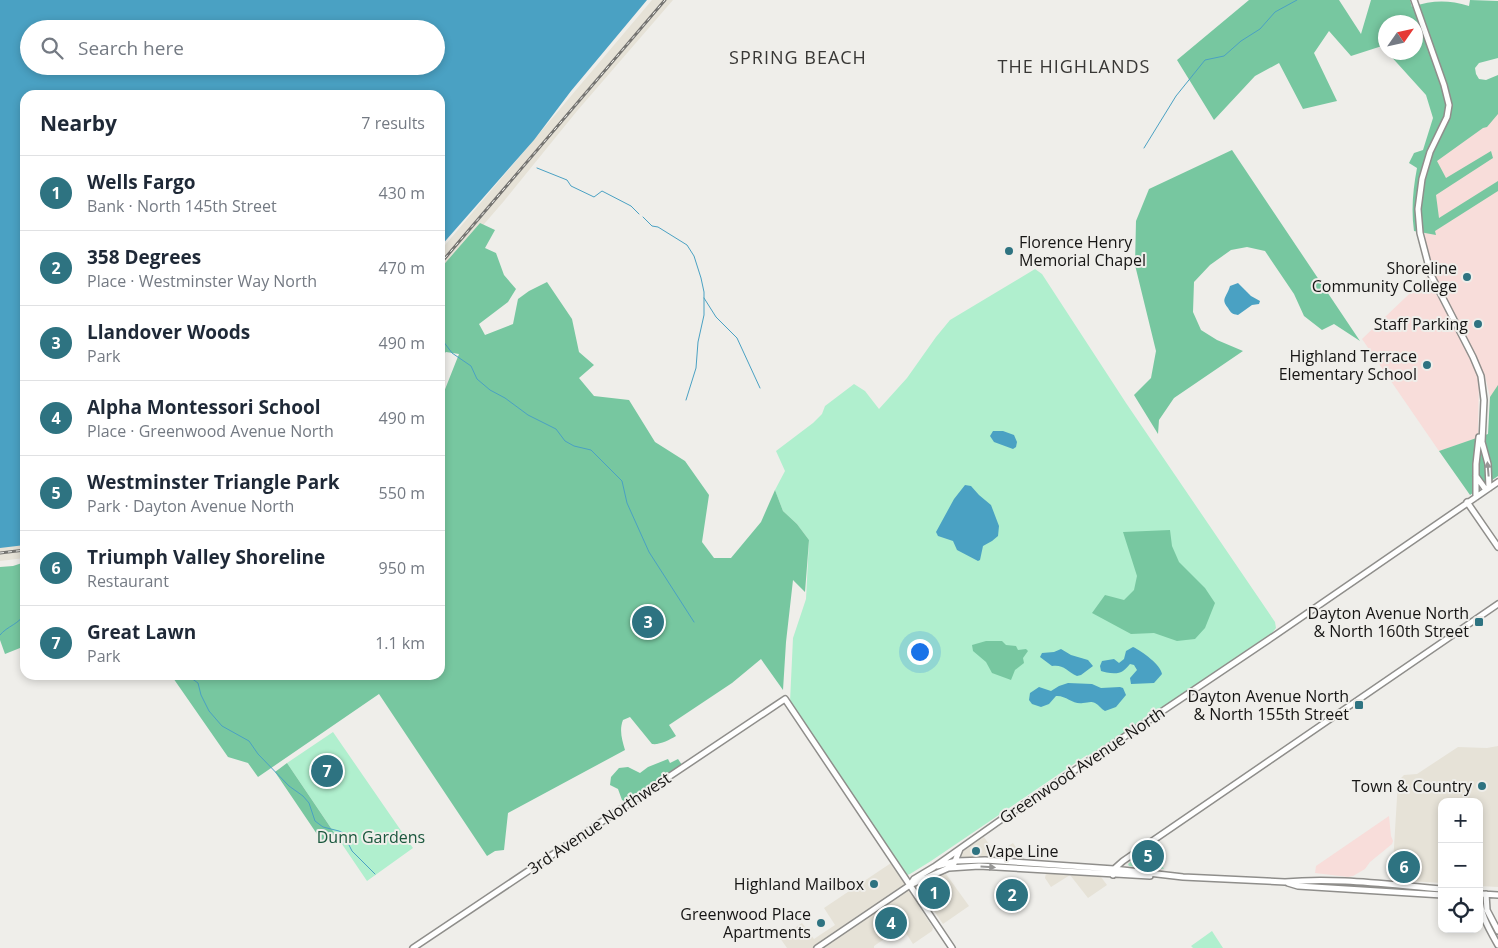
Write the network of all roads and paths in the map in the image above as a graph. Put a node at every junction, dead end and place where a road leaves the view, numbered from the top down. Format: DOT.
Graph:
graph roads {
  1 [pos="1414,0"];
  2 [pos="1484,400"];
  3 [pos="1476,476"];
  4 [pos="1498,482"];
  5 [pos="1487,489"];
  6 [pos="1476,497"];
  7 [pos="1467,502"];
  8 [pos="1498,547"];
  9 [pos="1498,604"];
  10 [pos="964,845"];
  11 [pos="956,861"];
  12 [pos="934,867"];
  13 [pos="949,868"];
  14 [pos="1113,872"];
  15 [pos="1285,882"];
  16 [pos="910,885"];
  17 [pos="1438,889"];
  18 [pos="1483,894"];
  19 [pos="1438,895"];
  20 [pos="1498,895"];
  21 [pos="1483,899"];
  22 [pos="1483,915"];
  23 [pos="1498,932"];
  24 [pos="1498,945"];
  25 [pos="413,948"];
  26 [pos="817,948"];
  27 [pos="952,948"];
  1 -- 2 [label="street"];
  2 -- 3 [label="street"];
  5 -- 2 [label="street, one-way"];
  3 -- 5 [label="street"];
  3 -- 6 [label="street"];
  4 -- 5 [label="street, Greenwood Avenue North"];
  5 -- 6 [label="street, Greenwood Avenue North"];
  6 -- 7 [label="street, Greenwood Avenue North"];
  7 -- 8 [label="street"];
  7 -- 10 [label="street, Greenwood Avenue North"];
  9 -- 14 [label="street"];
  10 -- 11 [label="street, Greenwood Avenue North"];
  10 -- 12 [label="street, Greenwood Avenue North"];
  11 -- 12 [label="street"];
  11 -- 13 [label="street, Greenwood Avenue North"];
  11 -- 14 [label="street"];
  12 -- 16 [label="street, Greenwood Avenue North"];
  13 -- 14 [label="street, one-way"];
  13 -- 16 [label="street, Greenwood Avenue North"];
  14 -- 15 [label="street"];
  15 -- 17 [label="street"];
  15 -- 19 [label="street"];
  16 -- 25 [label="street, 3rd Avenue Northwest"];
  16 -- 26 [label="street, Greenwood Avenue North"];
  16 -- 27 [label="street"];
  18 -- 20 [label="street"];
  21 -- 23 [label="street"];
  22 -- 24 [label="street"];
}
